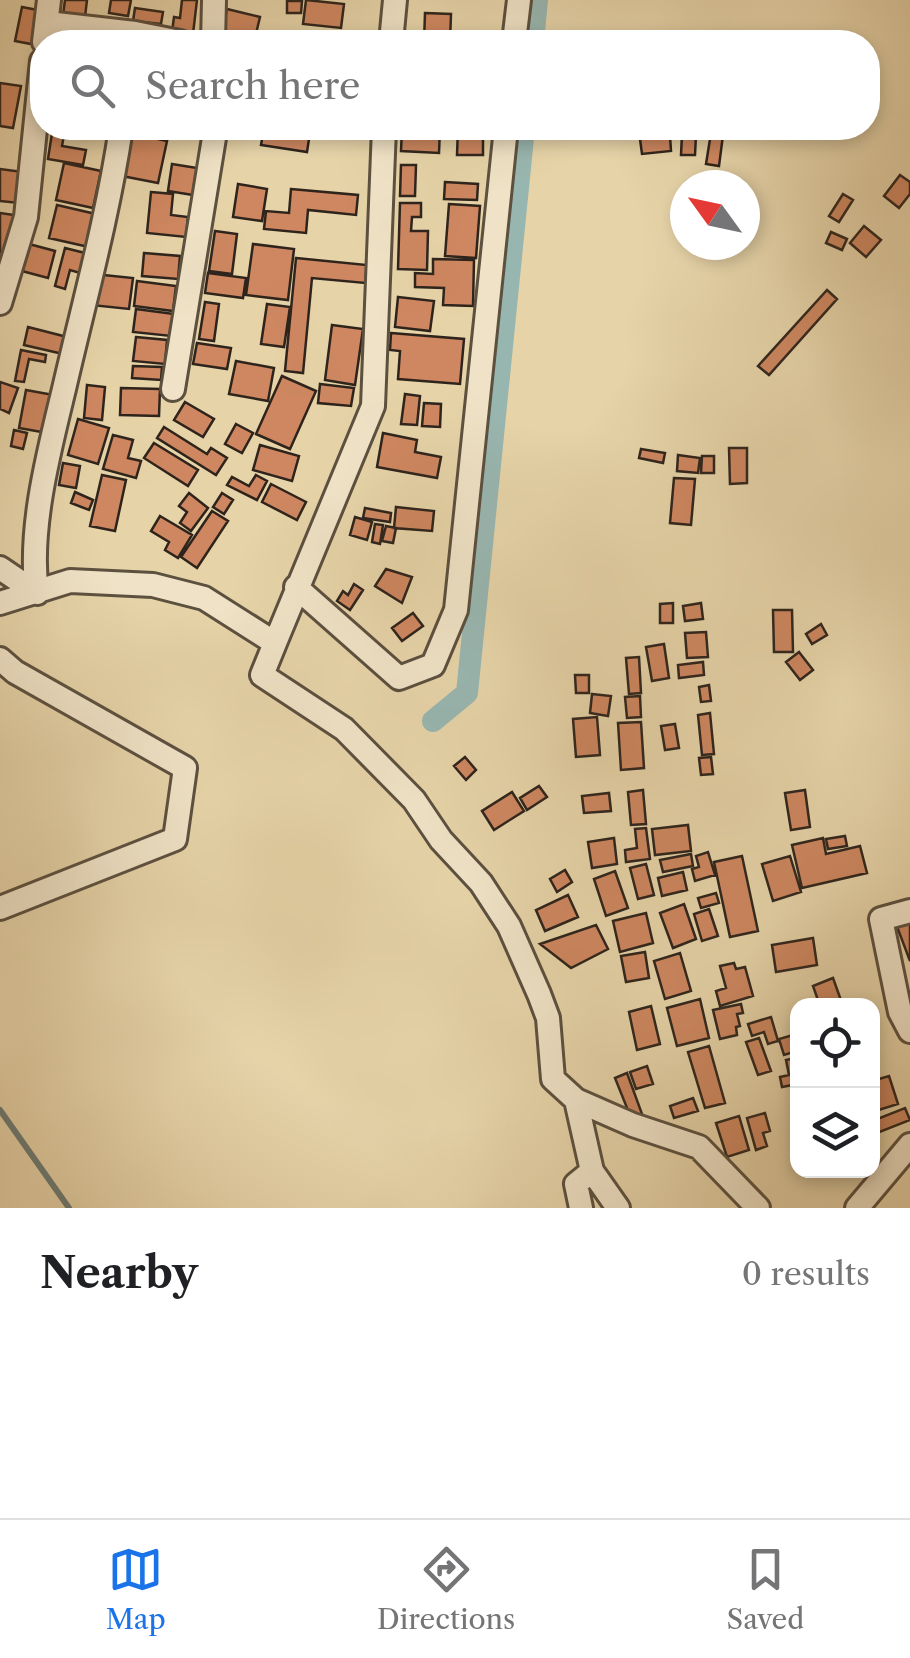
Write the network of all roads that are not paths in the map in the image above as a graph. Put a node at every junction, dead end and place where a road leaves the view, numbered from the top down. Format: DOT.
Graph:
graph roads {
  1 [pos="214,0"];
  2 [pos="396,0"];
  3 [pos="519,0"];
  4 [pos="47,22"];
  5 [pos="90,30"];
  6 [pos="213,30"];
  7 [pos="392,30"];
  8 [pos="515,30"];
  9 [pos="34,140"];
  10 [pos="119,140"];
  11 [pos="212,140"];
  12 [pos="384,140"];
  13 [pos="505,140"];
  14 [pos="0,302"];
  15 [pos="173,390"];
  16 [pos="0,568"];
  17 [pos="296,586"];
  18 [pos="37,593"];
  19 [pos="0,604"];
  20 [pos="274,644"];
  21 [pos="0,659"];
  22 [pos="0,908"];
  23 [pos="910,911"];
  24 [pos="910,1031"];
  25 [pos="576,1100"];
  26 [pos="910,1144"];
  27 [pos="592,1172"];
  28 [pos="582,1208"];
  29 [pos="618,1208"];
  30 [pos="758,1208"];
  31 [pos="857,1208"];
  1 -- 6 [label="street"];
  2 -- 7 [label="street"];
  3 -- 8 [label="street"];
  4 -- 5 [label="street"];
  9 -- 14 [label="street"];
  10 -- 18 [label="street"];
  11 -- 15 [label="street"];
  12 -- 17 [label="street"];
  13 -- 17 [label="street"];
  16 -- 18 [label="street"];
  17 -- 20 [label="street"];
  18 -- 19 [label="street"];
  18 -- 20 [label="street"];
  20 -- 25 [label="street"];
  21 -- 22 [label="street"];
  23 -- 24 [label="street"];
  25 -- 27 [label="street"];
  25 -- 30 [label="street"];
  26 -- 31 [label="street"];
  27 -- 28 [label="street"];
  27 -- 29 [label="street"];
}
